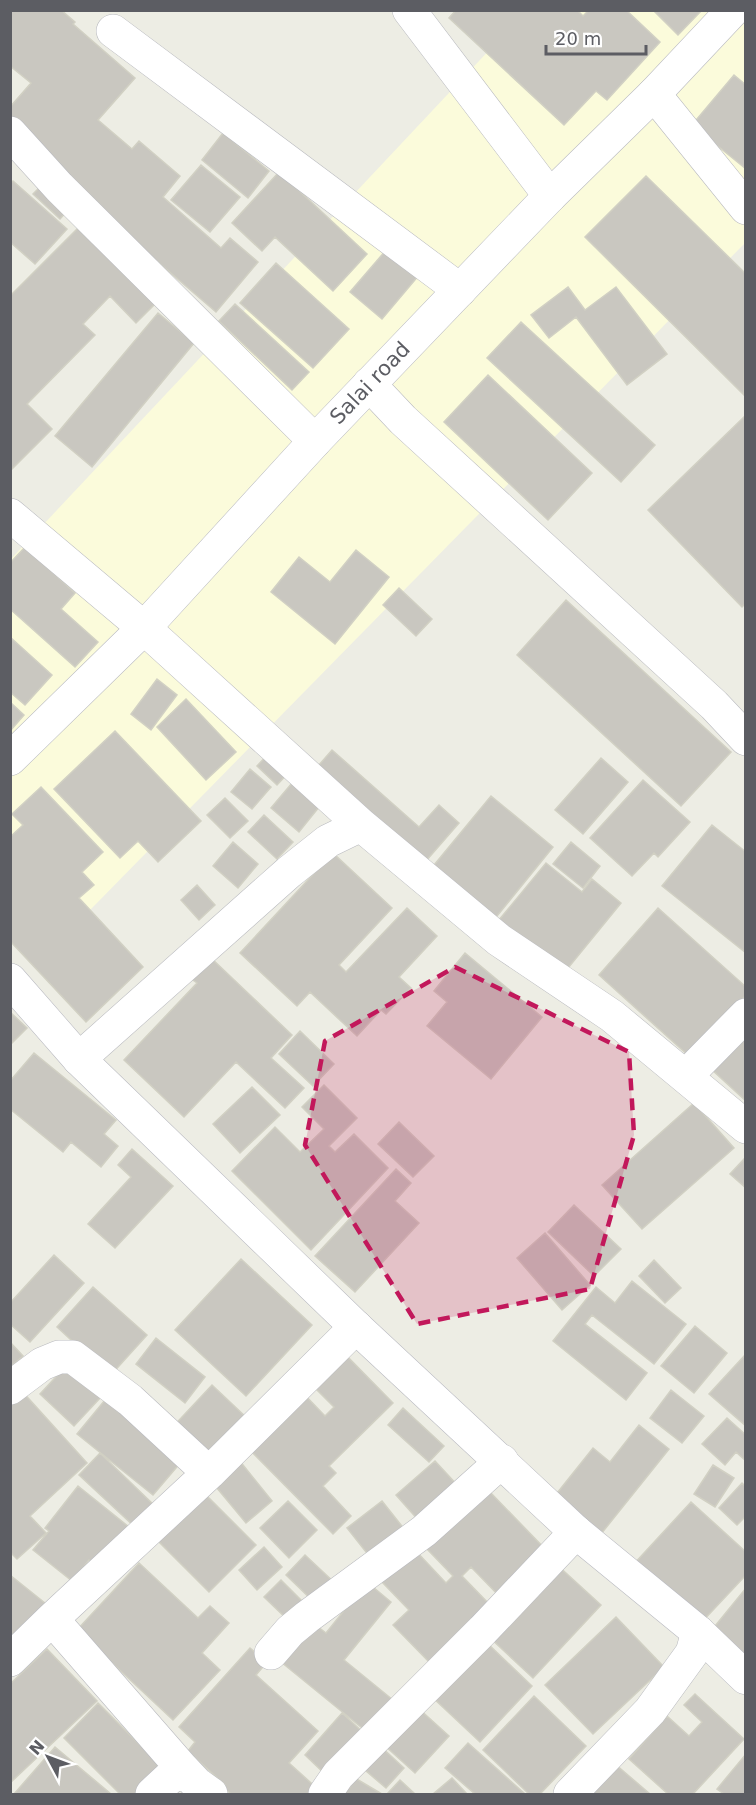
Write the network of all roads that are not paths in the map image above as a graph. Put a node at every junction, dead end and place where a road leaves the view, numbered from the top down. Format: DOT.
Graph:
graph roads {
  1 [pos="732,10"];
  2 [pos="419,14"];
  3 [pos="113,31"];
  4 [pos="654,94"];
  5 [pos="10,133"];
  6 [pos="550,196"];
  7 [pos="746,208"];
  8 [pos="460,290"];
  9 [pos="369,384"];
  10 [pos="315,441"];
  11 [pos="10,515"];
  12 [pos="144,628"];
  13 [pos="746,739"];
  14 [pos="10,759"];
  15 [pos="361,825"];
  16 [pos="10,980"];
  17 [pos="746,1015"];
  18 [pos="79,1059"];
  19 [pos="686,1076"];
  20 [pos="746,1127"];
  21 [pos="356,1327"];
  22 [pos="10,1388"];
  23 [pos="502,1461"];
  24 [pos="208,1473"];
  25 [pos="576,1532"];
  26 [pos="52,1619"];
  27 [pos="698,1632"];
  28 [pos="271,1653"];
  29 [pos="10,1660"];
  30 [pos="746,1678"];
  31 [pos="181,1767"];
  32 [pos="152,1794"];
  33 [pos="211,1794"];
  34 [pos="325,1794"];
  35 [pos="570,1794"];
  1 -- 4 [label="street, Salai road"];
  2 -- 6 [label="street"];
  3 -- 8 [label="street"];
  4 -- 6 [label="street, Salai road"];
  4 -- 7 [label="street"];
  5 -- 10 [label="street"];
  6 -- 8 [label="street, Salai road"];
  8 -- 9 [label="street, Salai road"];
  9 -- 10 [label="street, Salai road"];
  9 -- 13 [label="street"];
  10 -- 12 [label="street, Salai road"];
  11 -- 12 [label="street"];
  12 -- 14 [label="street, Salai road"];
  12 -- 15 [label="street"];
  15 -- 18 [label="street"];
  15 -- 19 [label="street"];
  16 -- 18 [label="street"];
  17 -- 19 [label="street"];
  18 -- 21 [label="street"];
  19 -- 20 [label="street"];
  21 -- 23 [label="street"];
  21 -- 24 [label="street"];
  22 -- 24 [label="street"];
  23 -- 25 [label="street"];
  23 -- 28 [label="street"];
  24 -- 26 [label="street"];
  25 -- 27 [label="street"];
  25 -- 34 [label="street"];
  26 -- 29 [label="street"];
  26 -- 31 [label="street"];
  27 -- 30 [label="street"];
  27 -- 35 [label="street"];
  31 -- 32 [label="street"];
  31 -- 33 [label="street"];
}
